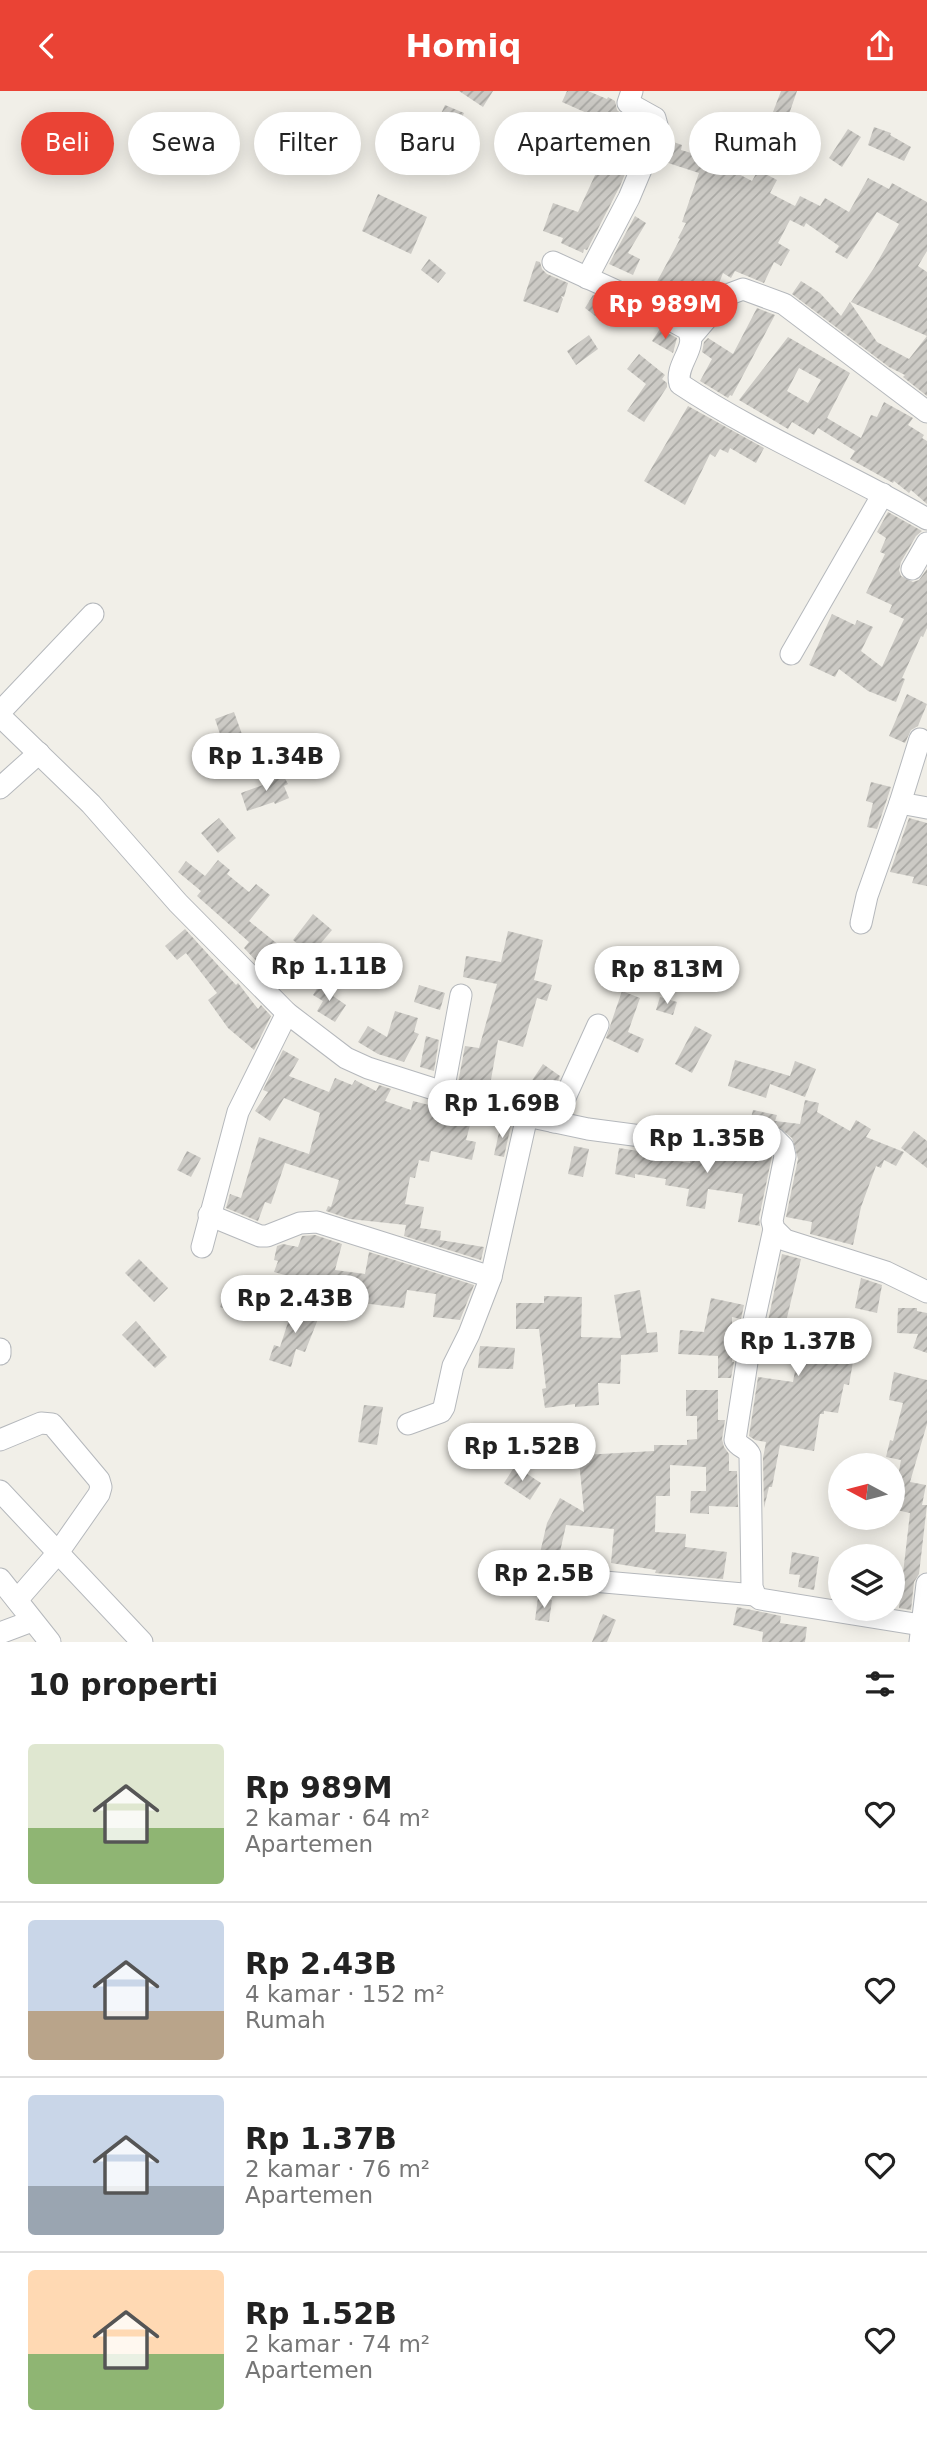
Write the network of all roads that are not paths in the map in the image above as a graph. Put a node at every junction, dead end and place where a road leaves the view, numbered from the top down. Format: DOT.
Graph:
graph roads {
  1 [pos="632,91"];
  2 [pos="553,262"];
  3 [pos="587,278"];
  4 [pos="691,337"];
  5 [pos="927,412"];
  6 [pos="883,493"];
  7 [pos="927,519"];
  8 [pos="927,543"];
  9 [pos="912,569"];
  10 [pos="93,614"];
  11 [pos="791,654"];
  12 [pos="0,714"];
  13 [pos="920,739"];
  14 [pos="39,753"];
  15 [pos="0,788"];
  16 [pos="900,803"];
  17 [pos="927,808"];
  18 [pos="861,923"];
  19 [pos="461,995"];
  20 [pos="287,1013"];
  21 [pos="598,1025"];
  22 [pos="443,1092"];
  23 [pos="527,1116"];
  24 [pos="554,1122"];
  25 [pos="209,1215"];
  26 [pos="774,1229"];
  27 [pos="202,1247"];
  28 [pos="491,1277"];
  29 [pos="927,1291"];
  30 [pos="408,1424"];
  31 [pos="0,1440"];
  32 [pos="0,1491"];
  33 [pos="57,1554"];
  34 [pos="0,1579"];
  35 [pos="558,1579"];
  36 [pos="927,1584"];
  37 [pos="755,1595"];
  38 [pos="17,1600"];
  39 [pos="32,1621"];
  40 [pos="0,1633"];
  41 [pos="920,1634"];
  42 [pos="50,1642"];
  43 [pos="142,1642"];
  1 -- 3 [label="street"];
  2 -- 3 [label="street"];
  3 -- 4 [label="street"];
  4 -- 5 [label="street"];
  4 -- 6 [label="street"];
  6 -- 7 [label="street"];
  6 -- 11 [label="street"];
  8 -- 9 [label="street"];
  10 -- 12 [label="street"];
  12 -- 14 [label="street"];
  13 -- 16 [label="street"];
  14 -- 15 [label="street"];
  14 -- 20 [label="street"];
  16 -- 17 [label="street"];
  16 -- 18 [label="street"];
  19 -- 22 [label="street"];
  20 -- 22 [label="street"];
  20 -- 25 [label="street"];
  21 -- 24 [label="street"];
  22 -- 23 [label="street"];
  23 -- 24 [label="street"];
  23 -- 28 [label="street"];
  24 -- 26 [label="street"];
  25 -- 27 [label="street"];
  25 -- 28 [label="street"];
  26 -- 29 [label="street"];
  26 -- 37 [label="street"];
  28 -- 30 [label="street"];
  31 -- 33 [label="street"];
  32 -- 33 [label="street"];
  33 -- 38 [label="street"];
  33 -- 43 [label="street"];
  34 -- 38 [label="street"];
  35 -- 37 [label="street"];
  36 -- 41 [label="street"];
  37 -- 41 [label="street"];
  38 -- 39 [label="street"];
  39 -- 40 [label="street"];
  39 -- 42 [label="street"];
}
